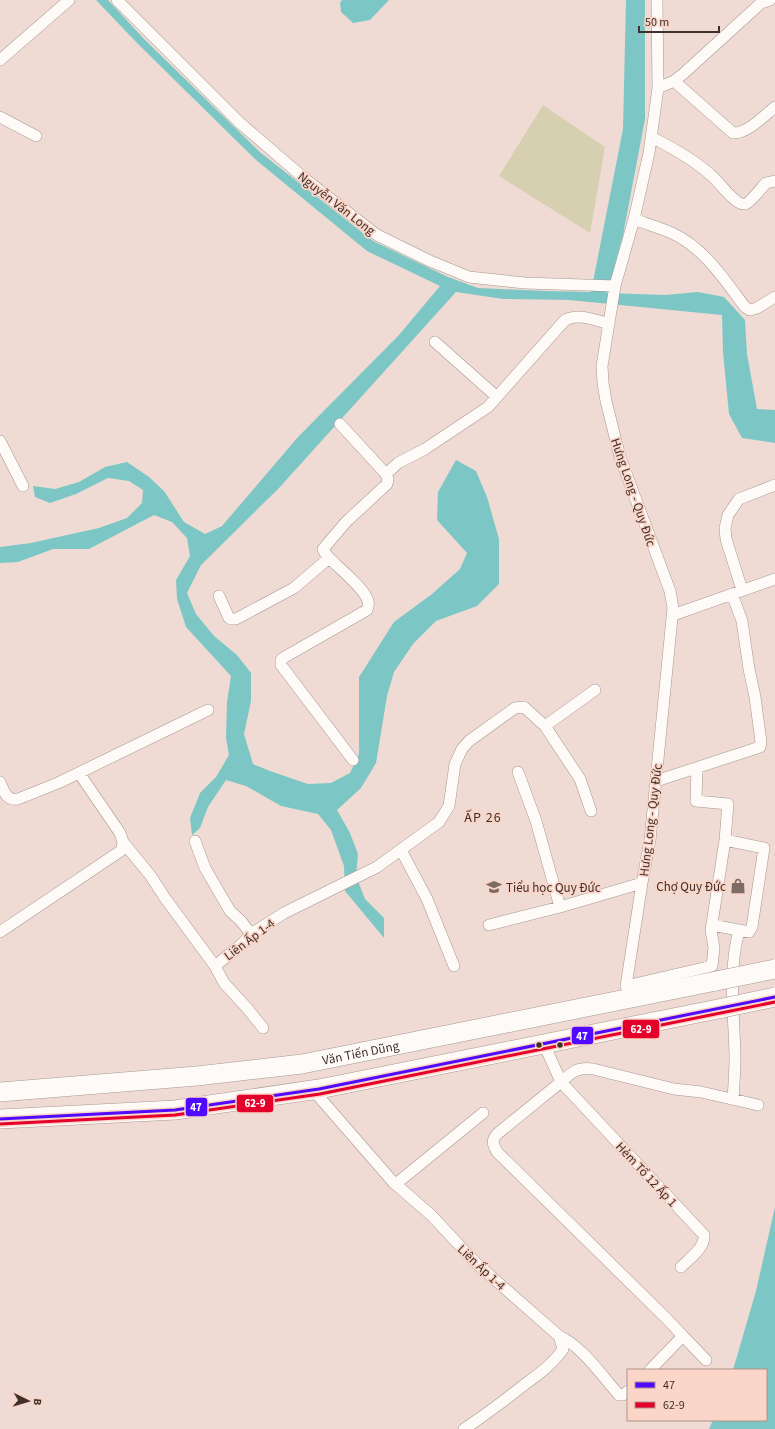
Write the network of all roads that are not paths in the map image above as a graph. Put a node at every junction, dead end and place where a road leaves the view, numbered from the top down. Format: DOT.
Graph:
graph roads {
  1 [pos="68,0"];
  2 [pos="117,0"];
  3 [pos="657,0"];
  4 [pos="772,0"];
  5 [pos="0,60"];
  6 [pos="674,81"];
  7 [pos="658,88"];
  8 [pos="775,107"];
  9 [pos="0,117"];
  10 [pos="36,136"];
  11 [pos="651,137"];
  12 [pos="775,182"];
  13 [pos="634,219"];
  14 [pos="615,288"];
  15 [pos="775,297"];
  16 [pos="609,324"];
  17 [pos="434,342"];
  18 [pos="497,397"];
  19 [pos="340,424"];
  20 [pos="0,442"];
  21 [pos="4,458"];
  22 [pos="386,474"];
  23 [pos="775,485"];
  24 [pos="23,486"];
  25 [pos="329,558"];
  26 [pos="774,582"];
  27 [pos="737,592"];
  28 [pos="219,596"];
  29 [pos="672,615"];
  30 [pos="595,690"];
  31 [pos="208,710"];
  32 [pos="546,726"];
  33 [pos="353,760"];
  34 [pos="697,768"];
  35 [pos="518,772"];
  36 [pos="79,773"];
  37 [pos="656,781"];
  38 [pos="0,782"];
  39 [pos="591,811"];
  40 [pos="725,840"];
  41 [pos="196,841"];
  42 [pos="124,842"];
  43 [pos="400,850"];
  44 [pos="642,883"];
  45 [pos="560,907"];
  46 [pos="489,925"];
  47 [pos="712,925"];
  48 [pos="739,930"];
  49 [pos="0,932"];
  50 [pos="251,934"];
  51 [pos="215,966"];
  52 [pos="454,966"];
  53 [pos="775,969"];
  54 [pos="775,997"];
  55 [pos="263,1028"];
  56 [pos="544,1044"];
  57 [pos="561,1082"];
  58 [pos="313,1090"];
  59 [pos="0,1092"];
  60 [pos="733,1099"];
  61 [pos="758,1105"];
  62 [pos="483,1113"];
  63 [pos="0,1118"];
  64 [pos="396,1184"];
  65 [pos="681,1267"];
  66 [pos="560,1336"];
  67 [pos="683,1336"];
  68 [pos="706,1360"];
  69 [pos="651,1369"];
  70 [pos="627,1392"];
  71 [pos="464,1429"];
  1 -- 5 [label="street"];
  2 -- 14 [label="street, Nguyễn Văn Long"];
  3 -- 7 [label="street, Hưng Long - Quy Đức"];
  4 -- 6 [label="street"];
  6 -- 7 [label="street"];
  6 -- 8 [label="street"];
  7 -- 11 [label="street, Hưng Long - Quy Đức"];
  9 -- 10 [label="street"];
  11 -- 12 [label="street"];
  11 -- 13 [label="street, Hưng Long - Quy Đức"];
  13 -- 14 [label="street, Hưng Long - Quy Đức"];
  13 -- 15 [label="street"];
  14 -- 16 [label="street, Hưng Long - Quy Đức"];
  16 -- 18 [label="street"];
  16 -- 29 [label="street, Hưng Long - Quy Đức"];
  17 -- 18 [label="street"];
  18 -- 22 [label="street"];
  19 -- 22 [label="street"];
  20 -- 21 [label="street"];
  21 -- 24 [label="street"];
  22 -- 25 [label="street"];
  23 -- 27 [label="street"];
  25 -- 28 [label="street"];
  25 -- 33 [label="street"];
  26 -- 27 [label="street"];
  27 -- 29 [label="street"];
  27 -- 34 [label="street"];
  29 -- 37 [label="street, Hưng Long - Quy Đức"];
  30 -- 32 [label="street"];
  31 -- 36 [label="street"];
  32 -- 39 [label="street, Liên Ấp 1-4"];
  32 -- 43 [label="street, Liên Ấp 1-4"];
  34 -- 37 [label="street"];
  34 -- 40 [label="street"];
  35 -- 45 [label="street"];
  36 -- 38 [label="street"];
  36 -- 42 [label="street"];
  37 -- 44 [label="street, Hưng Long - Quy Đức"];
  40 -- 47 [label="street"];
  40 -- 48 [label="street"];
  41 -- 50 [label="street"];
  42 -- 49 [label="street"];
  42 -- 51 [label="street"];
  43 -- 50 [label="street, Liên Ấp 1-4"];
  43 -- 52 [label="street"];
  44 -- 45 [label="street"];
  44 -- 47 [label="street, Hưng Long - Quy Đức"];
  45 -- 46 [label="street"];
  47 -- 48 [label="street"];
  48 -- 60 [label="street"];
  50 -- 51 [label="street, Liên Ấp 1-4"];
  51 -- 55 [label="street, Liên Ấp 1-4"];
  53 -- 59 [label="highway, Văn Tiến Dũng, bridge"];
  54 -- 56 [label="highway, bridge"];
  56 -- 57 [label="street"];
  56 -- 58 [label="highway"];
  57 -- 60 [label="street"];
  57 -- 65 [label="street, Hẻm Tổ 12 Ấp 1"];
  57 -- 67 [label="street"];
  58 -- 63 [label="highway"];
  58 -- 64 [label="street, Liên Ấp 1-4"];
  60 -- 61 [label="street"];
  62 -- 64 [label="street"];
  64 -- 66 [label="street, Liên Ấp 1-4"];
  66 -- 70 [label="street, Liên Ấp 1-4"];
  66 -- 71 [label="street"];
  67 -- 68 [label="street"];
  67 -- 69 [label="street"];
}
